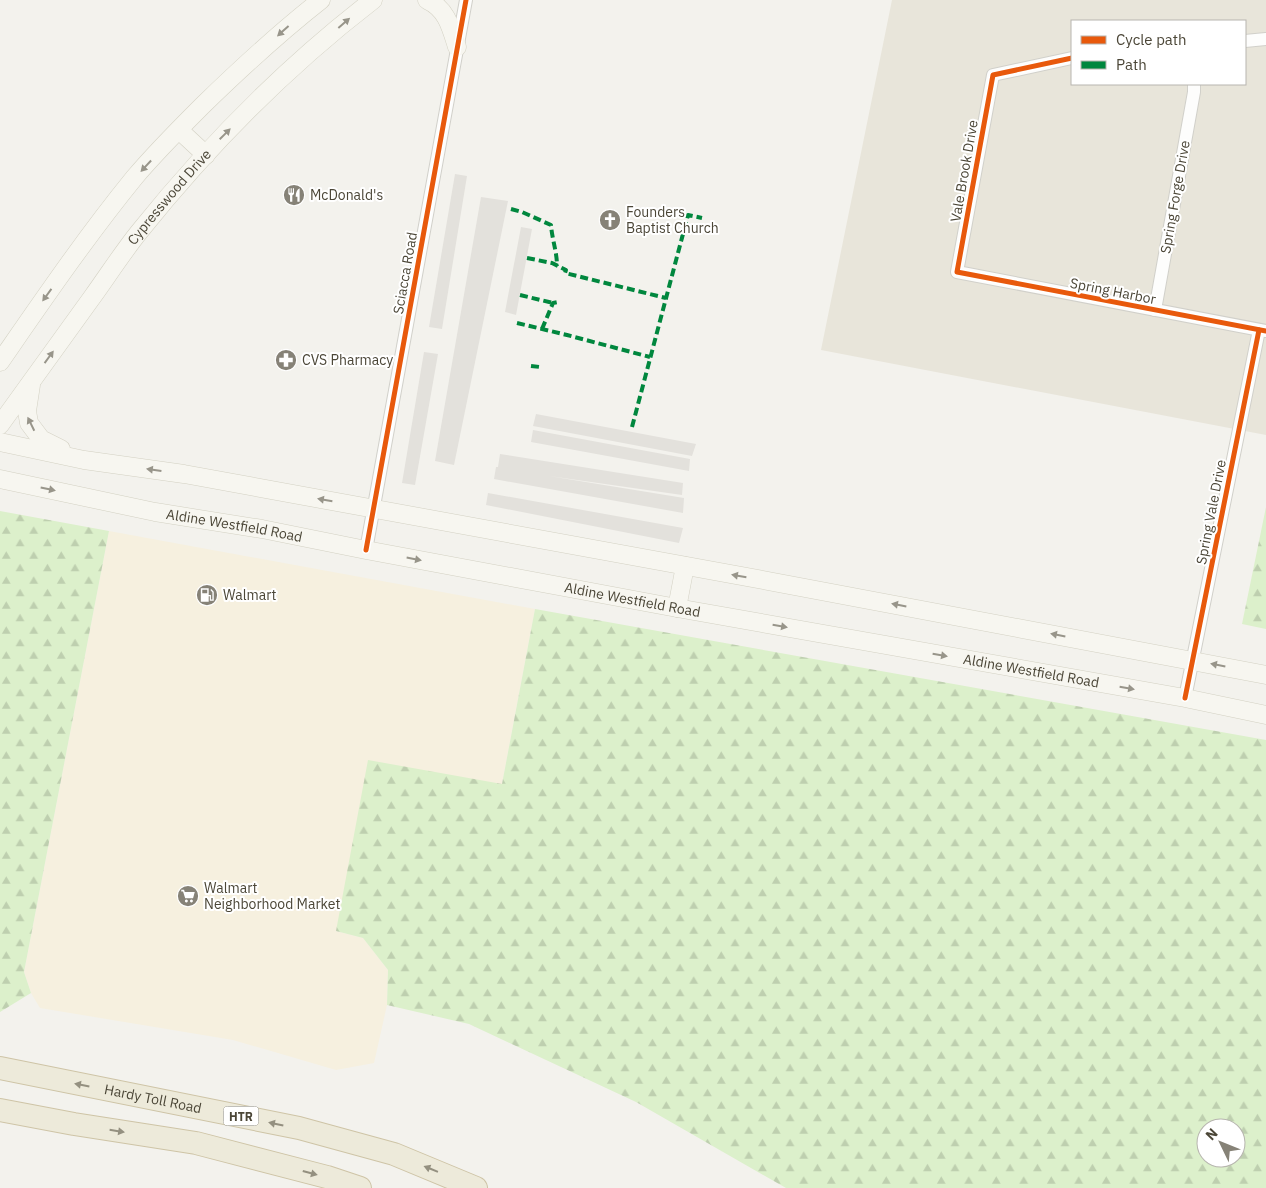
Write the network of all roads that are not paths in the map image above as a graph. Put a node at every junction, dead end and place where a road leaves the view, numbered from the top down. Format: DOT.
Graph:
graph roads {
  1 [pos="321,0"];
  2 [pos="373,0"];
  3 [pos="427,0"];
  4 [pos="466,0"];
  5 [pos="1266,39"];
  6 [pos="1246,41"];
  7 [pos="457,47"];
  8 [pos="1071,58"];
  9 [pos="1194,85"];
  10 [pos="179,130"];
  11 [pos="206,155"];
  12 [pos="957,272"];
  13 [pos="1155,310"];
  14 [pos="1263,331"];
  15 [pos="0,362"];
  16 [pos="32,381"];
  17 [pos="0,425"];
  18 [pos="0,442"];
  19 [pos="84,460"];
  20 [pos="0,479"];
  21 [pos="373,508"];
  22 [pos="366,550"];
  23 [pos="684,566"];
  24 [pos="677,608"];
  25 [pos="1192,660"];
  26 [pos="1266,674"];
  27 [pos="1185,698"];
  28 [pos="1266,714"];
  29 [pos="0,1068"];
  30 [pos="0,1110"];
  31 [pos="360,1188"];
  32 [pos="476,1188"];
  1 -- 10 [label="main road, one-way"];
  11 -- 2 [label="main road, Cypresswood Drive, one-way"];
  3 -- 7 [label="main road"];
  4 -- 7 [label="street, Sciacca Road"];
  5 -- 6 [label="street"];
  7 -- 21 [label="street, Sciacca Road"];
  8 -- 12 [label="street, Vale Brook Drive"];
  9 -- 13 [label="street, Spring Forge Drive"];
  10 -- 11 [label="main road"];
  10 -- 15 [label="main road, one-way"];
  16 -- 11 [label="main road, Cypresswood Drive, one-way"];
  12 -- 13 [label="street, Spring Harbor"];
  13 -- 14 [label="street, Spring Harbor"];
  14 -- 25 [label="street, Spring Vale Drive"];
  16 -- 17 [label="main road, Cypresswood Drive"];
  19 -- 16 [label="main road, one-way"];
  18 -- 19 [label="main road"];
  21 -- 19 [label="main road, one-way"];
  20 -- 22 [label="main road, Aldine Westfield Road, one-way"];
  21 -- 22 [label="street, Sciacca Road"];
  21 -- 23 [label="main road"];
  22 -- 24 [label="main road, Aldine Westfield Road, one-way"];
  23 -- 24 [label="main road"];
  25 -- 23 [label="main road, one-way"];
  24 -- 27 [label="main road, Aldine Westfield Road, one-way"];
  26 -- 25 [label="main road, one-way"];
  25 -- 27 [label="street, Spring Vale Drive"];
  27 -- 28 [label="main road, Aldine Westfield Road"];
  32 -- 29 [label="highway, Hardy Toll Road / HTR, one-way"];
  30 -- 31 [label="highway, one-way"];
}
